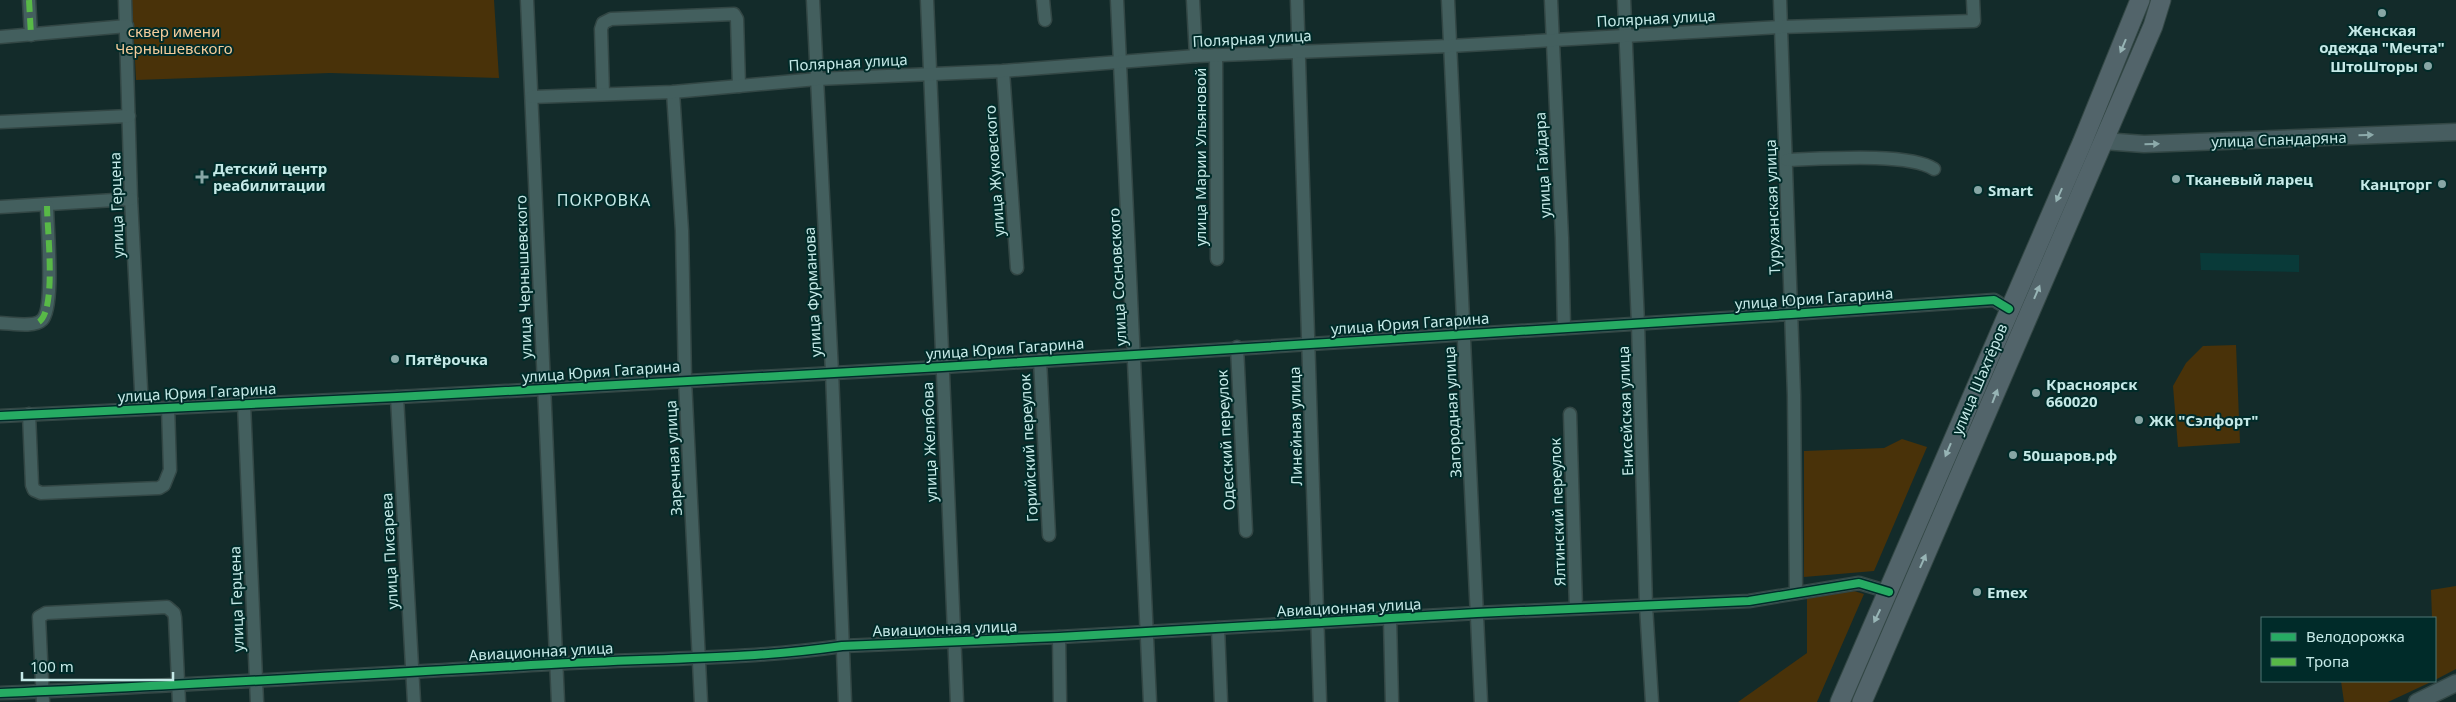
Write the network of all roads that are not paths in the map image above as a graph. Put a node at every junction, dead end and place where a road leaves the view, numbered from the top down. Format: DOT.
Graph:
graph roads {
  1 [pos="29,0"];
  2 [pos="125,0"];
  3 [pos="527,0"];
  4 [pos="812,0"];
  5 [pos="927,0"];
  6 [pos="1043,0"];
  7 [pos="1117,0"];
  8 [pos="1193,0"];
  9 [pos="1297,0"];
  10 [pos="1448,0"];
  11 [pos="1551,0"];
  12 [pos="1624,0"];
  13 [pos="1780,0"];
  14 [pos="1973,0"];
  15 [pos="2140,0"];
  16 [pos="2161,0"];
  17 [pos="1045,20"];
  18 [pos="126,26"];
  19 [pos="1781,27"];
  20 [pos="31,35"];
  21 [pos="1626,36"];
  22 [pos="0,37"];
  23 [pos="1553,39"];
  24 [pos="1450,46"];
  25 [pos="1299,52"];
  26 [pos="1216,55"];
  27 [pos="1196,56"];
  28 [pos="1120,62"];
  29 [pos="1003,71"];
  30 [pos="930,74"];
  31 [pos="817,79"];
  32 [pos="738,86"];
  33 [pos="673,92"];
  34 [pos="603,94"];
  35 [pos="532,98"];
  36 [pos="129,116"];
  37 [pos="0,122"];
  38 [pos="2456,132"];
  39 [pos="2103,141"];
  40 [pos="1787,160"];
  41 [pos="1934,169"];
  42 [pos="131,199"];
  43 [pos="47,206"];
  44 [pos="0,207"];
  45 [pos="1217,259"];
  46 [pos="1017,268"];
  47 [pos="2009,309"];
  48 [pos="1791,314"];
  49 [pos="0,323"];
  50 [pos="1638,324"];
  51 [pos="1564,328"];
  52 [pos="1465,334"];
  53 [pos="1309,344"];
  54 [pos="1237,347"];
  55 [pos="1135,354"];
  56 [pos="1040,360"];
  57 [pos="942,367"];
  58 [pos="832,372"];
  59 [pos="685,380"];
  60 [pos="543,389"];
  61 [pos="397,397"];
  62 [pos="244,404"];
  63 [pos="168,407"];
  64 [pos="142,408"];
  65 [pos="29,414"];
  66 [pos="1570,414"];
  67 [pos="0,416"];
  68 [pos="1246,531"];
  69 [pos="1049,535"];
  70 [pos="1889,592"];
  71 [pos="1796,593"];
  72 [pos="1646,606"];
  73 [pos="1576,608"];
  74 [pos="1477,613"];
  75 [pos="1390,619"];
  76 [pos="1316,623"];
  77 [pos="1218,628"];
  78 [pos="1147,631"];
  79 [pos="1059,637"];
  80 [pos="954,641"];
  81 [pos="842,646"];
  82 [pos="699,657"];
  83 [pos="557,664"];
  84 [pos="413,672"];
  85 [pos="256,681"];
  86 [pos="2456,683"];
  87 [pos="178,685"];
  88 [pos="0,692"];
  89 [pos="43,696"];
  90 [pos="179,702"];
  91 [pos="257,702"];
  92 [pos="414,702"];
  93 [pos="558,702"];
  94 [pos="701,702"];
  95 [pos="845,702"];
  96 [pos="957,702"];
  97 [pos="1060,702"];
  98 [pos="1150,702"];
  99 [pos="1221,702"];
  100 [pos="1320,702"];
  101 [pos="1392,702"];
  102 [pos="1481,702"];
  103 [pos="1652,702"];
  104 [pos="1840,702"];
  105 [pos="1862,702"];
  106 [pos="2417,702"];
  1 -- 20 [label="street"];
  2 -- 18 [label="street, улица Герцена"];
  3 -- 35 [label="street, улица Чернышевского"];
  4 -- 31 [label="street, улица Фурманова"];
  5 -- 30 [label="street, улица Желябова"];
  6 -- 17 [label="street"];
  7 -- 28 [label="street, улица Сосновского"];
  8 -- 27 [label="street, улица Марии Ульяновой"];
  9 -- 25 [label="street, Линейная улица"];
  10 -- 24 [label="street, Загородная улица"];
  11 -- 23 [label="street, улица Гайдара"];
  12 -- 21 [label="street, Енисейская улица"];
  13 -- 19 [label="street, Туруханская улица"];
  14 -- 19 [label="street, Полярная улица"];
  15 -- 47 [label="main road, улица Шахтёров, one-way"];
  16 -- 39 [label="main road, улица Шахтёров"];
  18 -- 20 [label="street"];
  18 -- 36 [label="street, улица Герцена"];
  19 -- 21 [label="street, Полярная улица"];
  19 -- 40 [label="street, Туруханская улица"];
  20 -- 22 [label="street"];
  21 -- 23 [label="street, Полярная улица"];
  21 -- 50 [label="street, Енисейская улица"];
  23 -- 24 [label="street, Полярная улица"];
  23 -- 51 [label="street, улица Гайдара"];
  24 -- 25 [label="street, Полярная улица"];
  24 -- 52 [label="street, Загородная улица"];
  25 -- 26 [label="street, Полярная улица"];
  25 -- 53 [label="street, Линейная улица"];
  26 -- 27 [label="street, Полярная улица"];
  26 -- 45 [label="street, улица Марии Ульяновой"];
  27 -- 28 [label="street, Полярная улица"];
  28 -- 29 [label="street, Полярная улица"];
  28 -- 55 [label="street, улица Сосновского"];
  29 -- 30 [label="street, Полярная улица"];
  29 -- 46 [label="street, улица Жуковского"];
  30 -- 31 [label="street, Полярная улица"];
  30 -- 57 [label="street, улица Желябова"];
  31 -- 32 [label="street, Полярная улица"];
  31 -- 58 [label="street, улица Фурманова"];
  32 -- 33 [label="street, Полярная улица"];
  32 -- 34 [label="street"];
  33 -- 34 [label="street, Полярная улица"];
  33 -- 59 [label="street, Заречная улица"];
  34 -- 35 [label="street, Полярная улица"];
  35 -- 60 [label="street, улица Чернышевского"];
  36 -- 37 [label="street"];
  36 -- 42 [label="street, улица Герцена"];
  39 -- 38 [label="street, улица Спандаряна, one-way"];
  105 -- 39 [label="main road, улица Шахтёров, one-way"];
  40 -- 41 [label="street"];
  40 -- 48 [label="street, Туруханская улица"];
  42 -- 43 [label="street"];
  42 -- 64 [label="street, улица Герцена"];
  43 -- 44 [label="street"];
  43 -- 49 [label="street"];
  47 -- 48 [label="street, улица Юрия Гагарина"];
  47 -- 70 [label="main road, улица Шахтёров, one-way"];
  48 -- 50 [label="street, улица Юрия Гагарина"];
  48 -- 71 [label="street, Туруханская улица"];
  50 -- 51 [label="street, улица Юрия Гагарина"];
  50 -- 72 [label="street, Енисейская улица"];
  51 -- 52 [label="street, улица Юрия Гагарина"];
  52 -- 53 [label="street, улица Юрия Гагарина"];
  52 -- 74 [label="street, Загородная улица"];
  53 -- 54 [label="street, улица Юрия Гагарина"];
  53 -- 76 [label="street, Линейная улица"];
  54 -- 55 [label="street, улица Юрия Гагарина"];
  54 -- 68 [label="street, Одесский переулок"];
  55 -- 56 [label="street, улица Юрия Гагарина"];
  55 -- 78 [label="street, улица Сосновского"];
  56 -- 57 [label="street, улица Юрия Гагарина"];
  56 -- 69 [label="street, Горийский переулок"];
  57 -- 58 [label="street, улица Юрия Гагарина"];
  57 -- 80 [label="street, улица Желябова"];
  58 -- 59 [label="street, улица Юрия Гагарина"];
  58 -- 81 [label="street, улица Фурманова"];
  59 -- 60 [label="street, улица Юрия Гагарина"];
  59 -- 82 [label="street, Заречная улица"];
  60 -- 61 [label="street, улица Юрия Гагарина"];
  60 -- 83 [label="street, улица Чернышевского"];
  61 -- 62 [label="street, улица Юрия Гагарина"];
  61 -- 84 [label="street, улица Писарева"];
  62 -- 63 [label="street, улица Юрия Гагарина"];
  62 -- 85 [label="street, улица Герцена"];
  63 -- 64 [label="street, улица Юрия Гагарина"];
  63 -- 65 [label="street"];
  64 -- 65 [label="street, улица Юрия Гагарина"];
  65 -- 67 [label="street, улица Юрия Гагарина"];
  66 -- 73 [label="street, Ялтинский переулок"];
  70 -- 71 [label="street, Авиационная улица"];
  70 -- 104 [label="main road, улица Шахтёров, one-way"];
  71 -- 72 [label="street, Авиационная улица"];
  72 -- 73 [label="street, Авиационная улица"];
  72 -- 103 [label="street, Енисейская улица"];
  73 -- 74 [label="street, Авиационная улица"];
  74 -- 75 [label="street, Авиационная улица"];
  74 -- 102 [label="street, Загородная улица"];
  75 -- 76 [label="street, Авиационная улица"];
  75 -- 101 [label="street"];
  76 -- 77 [label="street, Авиационная улица"];
  76 -- 100 [label="street, Линейная улица"];
  77 -- 78 [label="street, Авиационная улица"];
  77 -- 99 [label="street"];
  78 -- 79 [label="street, Авиационная улица"];
  78 -- 98 [label="street, улица Сосновского"];
  79 -- 80 [label="street, Авиационная улица"];
  79 -- 97 [label="street"];
  80 -- 81 [label="street, Авиационная улица"];
  80 -- 96 [label="street, улица Желябова"];
  81 -- 82 [label="street, Авиационная улица"];
  81 -- 95 [label="street, улица Фурманова"];
  82 -- 83 [label="street, Авиационная улица"];
  82 -- 94 [label="street, Заречная улица"];
  83 -- 84 [label="street, Авиационная улица"];
  83 -- 93 [label="street, улица Чернышевского"];
  84 -- 85 [label="street, Авиационная улица"];
  84 -- 92 [label="street, улица Писарева"];
  85 -- 87 [label="street, Авиационная улица"];
  85 -- 91 [label="street, улица Герцена"];
  86 -- 106 [label="street"];
  87 -- 89 [label="street, Авиационная улица"];
  87 -- 89 [label="street"];
  87 -- 90 [label="street"];
  88 -- 89 [label="street, Авиационная улица"];
}
